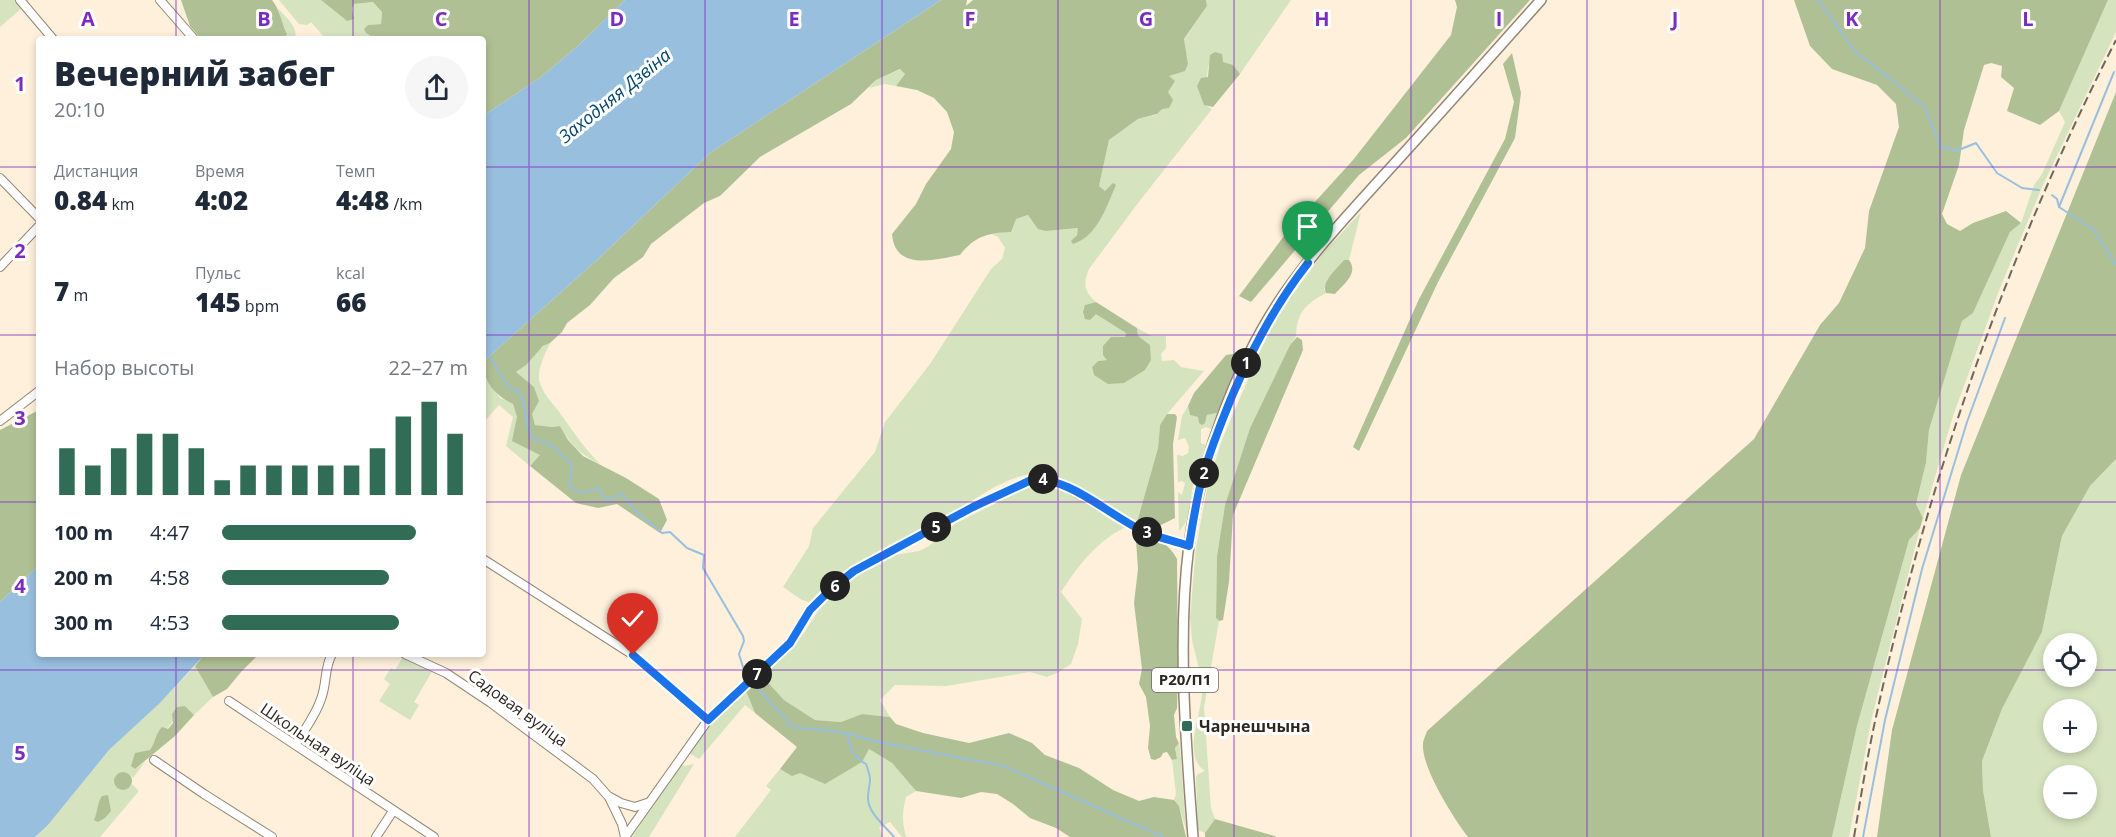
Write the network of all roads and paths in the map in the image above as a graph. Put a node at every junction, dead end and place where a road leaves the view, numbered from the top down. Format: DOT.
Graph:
graph roads {
  1 [pos="20,0"];
  2 [pos="160,0"];
  3 [pos="1541,0"];
  4 [pos="50,36"];
  5 [pos="191,36"];
  6 [pos="0,178"];
  7 [pos="36,215"];
  8 [pos="36,229"];
  9 [pos="0,267"];
  10 [pos="36,393"];
  11 [pos="0,421"];
  12 [pos="1189,546"];
  13 [pos="486,562"];
  14 [pos="330,657"];
  15 [pos="411,657"];
  16 [pos="229,701"];
  17 [pos="708,720"];
  18 [pos="296,744"];
  19 [pos="154,760"];
  20 [pos="608,796"];
  21 [pos="648,803"];
  22 [pos="393,811"];
  23 [pos="272,837"];
  24 [pos="376,837"];
  25 [pos="434,837"];
  26 [pos="625,837"];
  27 [pos="1193,837"];
  1 -- 4 [label="street"];
  2 -- 5 [label="street"];
  3 -- 12 [label="main road, Р20/П1"];
  6 -- 7 [label="street"];
  8 -- 9 [label="street"];
  10 -- 11 [label="street"];
  12 -- 17 [label="street"];
  12 -- 27 [label="main road, Р20/П1"];
  13 -- 17 [label="street"];
  14 -- 18 [label="street"];
  15 -- 20 [label="street, Садовая вуліца"];
  16 -- 18 [label="street, Школьная вуліца"];
  17 -- 21 [label="street"];
  18 -- 22 [label="street, Школьная вуліца"];
  19 -- 23 [label="street"];
  20 -- 21 [label="street, Садовая вуліца"];
  20 -- 26 [label="street, Садовая вуліца"];
  21 -- 26 [label="street"];
  22 -- 24 [label="street"];
  22 -- 25 [label="street, Школьная вуліца"];
}
